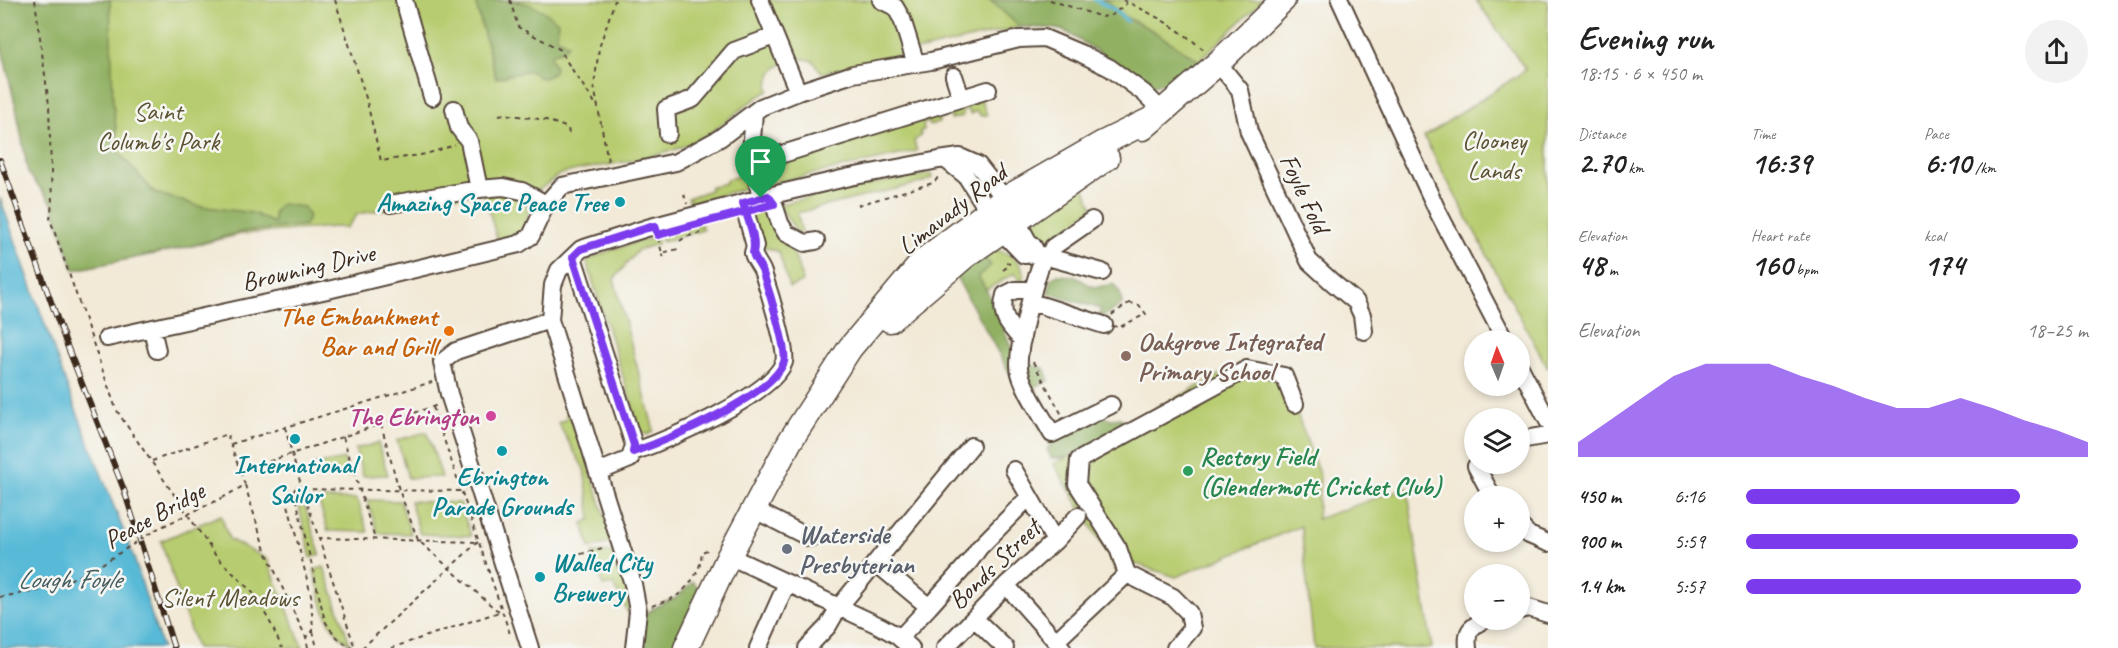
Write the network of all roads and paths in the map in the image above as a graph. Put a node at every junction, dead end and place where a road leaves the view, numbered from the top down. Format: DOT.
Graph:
graph roads {
  1 [pos="335,0"];
  2 [pos="404,0"];
  3 [pos="510,0"];
  4 [pos="615,0"];
  5 [pos="760,0"];
  6 [pos="880,0"];
  7 [pos="1050,0"];
  8 [pos="1123,0"];
  9 [pos="1283,0"];
  10 [pos="1340,0"];
  11 [pos="1128,2"];
  12 [pos="774,36"];
  13 [pos="1218,63"];
  14 [pos="916,64"];
  15 [pos="954,76"];
  16 [pos="988,90"];
  17 [pos="798,92"];
  18 [pos="432,97"];
  19 [pos="961,98"];
  20 [pos="597,107"];
  21 [pos="454,109"];
  22 [pos="754,112"];
  23 [pos="1159,114"];
  24 [pos="499,115"];
  25 [pos="569,134"];
  26 [pos="668,134"];
  27 [pos="469,141"];
  28 [pos="754,163"];
  29 [pos="940,167"];
  30 [pos="611,174"];
  31 [pos="479,189"];
  32 [pos="684,194"];
  33 [pos="764,197"];
  34 [pos="391,204"];
  35 [pos="546,204"];
  36 [pos="734,205"];
  37 [pos="858,205"];
  38 [pos="687,207"];
  39 [pos="1003,215"];
  40 [pos="1092,220"];
  41 [pos="655,226"];
  42 [pos="705,232"];
  43 [pos="680,241"];
  44 [pos="816,241"];
  45 [pos="682,248"];
  46 [pos="662,253"];
  47 [pos="1043,256"];
  48 [pos="573,257"];
  49 [pos="665,261"];
  50 [pos="1010,265"];
  51 [pos="1003,270"];
  52 [pos="1102,272"];
  53 [pos="1032,297"];
  54 [pos="550,320"];
  55 [pos="1104,325"];
  56 [pos="152,328"];
  57 [pos="1501,330"];
  58 [pos="1364,331"];
  59 [pos="107,338"];
  60 [pos="1022,340"];
  61 [pos="157,350"];
  62 [pos="447,386"];
  63 [pos="1530,386"];
  64 [pos="821,391"];
  65 [pos="1295,404"];
  66 [pos="1111,405"];
  67 [pos="433,407"];
  68 [pos="1548,421"];
  69 [pos="381,424"];
  70 [pos="285,427"];
  71 [pos="1548,435"];
  72 [pos="343,437"];
  73 [pos="1530,439"];
  74 [pos="231,444"];
  75 [pos="971,446"];
  76 [pos="633,452"];
  77 [pos="152,461"];
  78 [pos="1014,470"];
  79 [pos="240,471"];
  80 [pos="598,472"];
  81 [pos="245,485"];
  82 [pos="294,489"];
  83 [pos="303,489"];
  84 [pos="358,489"];
  85 [pos="399,490"];
  86 [pos="461,491"];
  87 [pos="480,491"];
  88 [pos="1029,497"];
  89 [pos="753,509"];
  90 [pos="1078,516"];
  91 [pos="1530,535"];
  92 [pos="318,538"];
  93 [pos="810,538"];
  94 [pos="375,539"];
  95 [pos="418,540"];
  96 [pos="1055,541"];
  97 [pos="478,542"];
  98 [pos="1548,543"];
  99 [pos="592,550"];
  100 [pos="720,552"];
  101 [pos="563,559"];
  102 [pos="876,563"];
  103 [pos="449,569"];
  104 [pos="1127,574"];
  105 [pos="787,583"];
  106 [pos="1005,585"];
  107 [pos="0,597"];
  108 [pos="517,607"];
  109 [pos="840,607"];
  110 [pos="929,607"];
  111 [pos="1530,608"];
  112 [pos="638,611"];
  113 [pos="501,612"];
  114 [pos="1548,614"];
  115 [pos="974,618"];
  116 [pos="1470,630"];
  117 [pos="313,631"];
  118 [pos="306,637"];
  119 [pos="511,638"];
  120 [pos="905,643"];
  121 [pos="1059,645"];
  122 [pos="810,647"];
  123 [pos="308,648"];
  124 [pos="317,648"];
  125 [pos="354,648"];
  126 [pos="362,648"];
  127 [pos="391,648"];
  128 [pos="531,648"];
  129 [pos="634,648"];
  130 [pos="686,648"];
  131 [pos="758,648"];
  132 [pos="945,648"];
  133 [pos="1005,648"];
  134 [pos="1175,648"];
  135 [pos="1468,648"];
  1 -- 27 [label="path"];
  2 -- 18 [label="street"];
  3 -- 20 [label="path"];
  4 -- 20 [label="path"];
  5 -- 12 [label="street"];
  6 -- 14 [label="street"];
  7 -- 11 [label="path"];
  8 -- 11 [label="path"];
  9 -- 13 [label="highway, Limavady Road"];
  10 -- 57 [label="street"];
  11 -- 13 [label="path"];
  12 -- 17 [label="street"];
  12 -- 26 [label="street"];
  13 -- 23 [label="highway, Limavady Road"];
  13 -- 58 [label="street, Foyle Fold"];
  14 -- 17 [label="street"];
  14 -- 23 [label="street"];
  15 -- 19 [label="street"];
  16 -- 19 [label="street"];
  17 -- 22 [label="street"];
  19 -- 28 [label="street"];
  20 -- 30 [label="path"];
  21 -- 27 [label="street"];
  22 -- 28 [label="street"];
  22 -- 30 [label="street"];
  23 -- 39 [label="highway, Limavady Road"];
  23 -- 39 [label="highway, Limavady Road"];
  24 -- 25 [label="path"];
  27 -- 31 [label="street"];
  28 -- 33 [label="street"];
  29 -- 33 [label="street"];
  29 -- 37 [label="path"];
  29 -- 39 [label="street"];
  30 -- 35 [label="street"];
  31 -- 34 [label="street"];
  31 -- 35 [label="street"];
  32 -- 38 [label="path"];
  33 -- 36 [label="street"];
  33 -- 44 [label="street"];
  35 -- 56 [label="street, Browning Drive"];
  36 -- 41 [label="street"];
  36 -- 76 [label="street"];
  39 -- 47 [label="street"];
  39 -- 64 [label="highway, Limavady Road"];
  39 -- 64 [label="highway, Limavady Road"];
  40 -- 47 [label="street"];
  41 -- 46 [label="path"];
  41 -- 48 [label="street"];
  42 -- 43 [label="path"];
  45 -- 46 [label="path"];
  46 -- 49 [label="path"];
  47 -- 52 [label="street"];
  47 -- 53 [label="street"];
  48 -- 54 [label="street"];
  48 -- 76 [label="street"];
  50 -- 51 [label="path"];
  53 -- 55 [label="street"];
  53 -- 60 [label="street"];
  53 -- 60 [label="street"];
  54 -- 62 [label="street"];
  54 -- 80 [label="street"];
  55 -- 55 [label="path"];
  56 -- 59 [label="street, Browning Drive"];
  56 -- 61 [label="street"];
  60 -- 66 [label="street"];
  62 -- 67 [label="path"];
  62 -- 70 [label="path"];
  62 -- 87 [label="street"];
  63 -- 68 [label="street"];
  64 -- 89 [label="highway, Limavady Road"];
  65 -- 104 [label="street"];
  67 -- 69 [label="path"];
  67 -- 86 [label="path"];
  69 -- 72 [label="path"];
  69 -- 85 [label="path"];
  70 -- 74 [label="path"];
  70 -- 83 [label="path, bridge"];
  71 -- 73 [label="street"];
  72 -- 79 [label="path"];
  72 -- 84 [label="path"];
  74 -- 77 [label="path"];
  74 -- 79 [label="path"];
  75 -- 102 [label="street"];
  76 -- 80 [label="street"];
  78 -- 88 [label="street"];
  79 -- 81 [label="path"];
  80 -- 112 [label="street"];
  81 -- 107 [label="path, Peace Bridge, bridge"];
  81 -- 118 [label="path"];
  82 -- 83 [label="path"];
  82 -- 117 [label="path"];
  82 -- 125 [label="path"];
  83 -- 84 [label="path"];
  83 -- 92 [label="path"];
  84 -- 85 [label="path"];
  84 -- 94 [label="path"];
  85 -- 86 [label="path"];
  85 -- 95 [label="path"];
  86 -- 87 [label="path"];
  86 -- 97 [label="path"];
  87 -- 108 [label="street"];
  88 -- 96 [label="street"];
  88 -- 110 [label="street"];
  89 -- 93 [label="street"];
  89 -- 100 [label="highway, Limavady Road"];
  90 -- 96 [label="street, Bonds Street"];
  91 -- 98 [label="street"];
  92 -- 94 [label="path"];
  92 -- 125 [label="path"];
  94 -- 95 [label="path"];
  95 -- 97 [label="path"];
  95 -- 103 [label="path"];
  96 -- 106 [label="street, Bonds Street"];
  97 -- 103 [label="path"];
  97 -- 113 [label="path"];
  99 -- 101 [label="path"];
  100 -- 105 [label="street"];
  100 -- 112 [label="path"];
  100 -- 130 [label="highway, Limavady Road"];
  102 -- 109 [label="street"];
  102 -- 110 [label="street"];
  103 -- 113 [label="path"];
  103 -- 126 [label="path"];
  104 -- 121 [label="street"];
  104 -- 134 [label="street"];
  105 -- 109 [label="street"];
  105 -- 131 [label="street"];
  106 -- 115 [label="street, Bonds Street"];
  106 -- 121 [label="street"];
  108 -- 113 [label="path"];
  108 -- 128 [label="street"];
  109 -- 120 [label="street"];
  109 -- 122 [label="street"];
  110 -- 120 [label="street"];
  111 -- 114 [label="street"];
  112 -- 129 [label="street"];
  113 -- 119 [label="path"];
  113 -- 127 [label="path"];
  115 -- 132 [label="street, Bonds Street"];
  115 -- 133 [label="street"];
  116 -- 135 [label="street"];
  117 -- 118 [label="path"];
  117 -- 124 [label="path"];
  118 -- 123 [label="path"];
}
